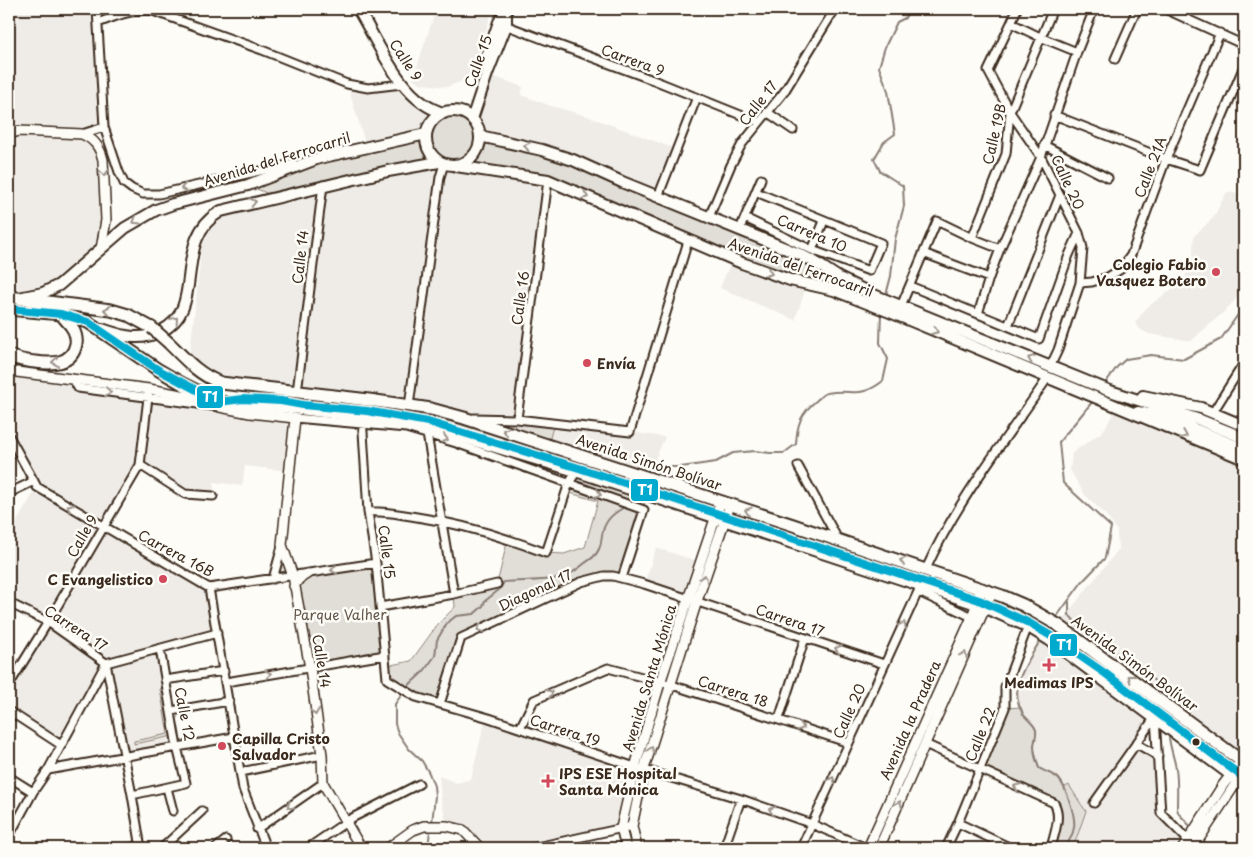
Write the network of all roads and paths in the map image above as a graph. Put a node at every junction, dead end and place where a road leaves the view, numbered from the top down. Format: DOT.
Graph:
graph roads {
  1 [pos="97,9"];
  2 [pos="358,9"];
  3 [pos="835,9"];
  4 [pos="1017,9"];
  5 [pos="1053,9"];
  6 [pos="1094,9"];
  7 [pos="1137,9"];
  8 [pos="1165,9"];
  9 [pos="505,11"];
  10 [pos="1011,23"];
  11 [pos="98,24"];
  12 [pos="502,24"];
  13 [pos="1220,33"];
  14 [pos="1040,37"];
  15 [pos="1244,45"];
  16 [pos="1077,52"];
  17 [pos="1114,59"];
  18 [pos="1244,66"];
  19 [pos="402,84"];
  20 [pos="697,98"];
  21 [pos="444,112"];
  22 [pos="767,112"];
  23 [pos="1010,112"];
  24 [pos="1054,115"];
  25 [pos="469,117"];
  26 [pos="758,122"];
  27 [pos="104,127"];
  28 [pos="794,130"];
  29 [pos="9,134"];
  30 [pos="82,134"];
  31 [pos="426,134"];
  32 [pos="480,136"];
  33 [pos="1044,145"];
  34 [pos="1041,157"];
  35 [pos="320,158"];
  36 [pos="1166,159"];
  37 [pos="442,163"];
  38 [pos="456,166"];
  39 [pos="1108,178"];
  40 [pos="761,179"];
  41 [pos="548,180"];
  42 [pos="322,186"];
  43 [pos="756,192"];
  44 [pos="1060,195"];
  45 [pos="658,197"];
  46 [pos="709,217"];
  47 [pos="745,218"];
  48 [pos="824,220"];
  49 [pos="740,229"];
  50 [pos="1079,233"];
  51 [pos="972,238"];
  52 [pos="688,241"];
  53 [pos="101,249"];
  54 [pos="1000,249"];
  55 [pos="812,250"];
  56 [pos="923,253"];
  57 [pos="989,278"];
  58 [pos="1080,283"];
  59 [pos="910,286"];
  60 [pos="12,297"];
  61 [pos="874,300"];
  62 [pos="895,307"];
  63 [pos="9,309"];
  64 [pos="61,314"];
  65 [pos="978,314"];
  66 [pos="1008,326"];
  67 [pos="98,328"];
  68 [pos="9,354"];
  69 [pos="1244,363"];
  70 [pos="1050,367"];
  71 [pos="9,371"];
  72 [pos="1047,378"];
  73 [pos="297,392"];
  74 [pos="148,393"];
  75 [pos="1126,397"];
  76 [pos="220,404"];
  77 [pos="409,406"];
  78 [pos="1122,410"];
  79 [pos="1213,412"];
  80 [pos="295,418"];
  81 [pos="464,418"];
  82 [pos="517,419"];
  83 [pos="362,420"];
  84 [pos="1198,424"];
  85 [pos="1244,426"];
  86 [pos="426,434"];
  87 [pos="9,436"];
  88 [pos="1244,438"];
  89 [pos="1244,449"];
  90 [pos="1244,459"];
  91 [pos="140,465"];
  92 [pos="798,466"];
  93 [pos="577,471"];
  94 [pos="34,481"];
  95 [pos="569,484"];
  96 [pos="9,493"];
  97 [pos="214,496"];
  98 [pos="725,503"];
  99 [pos="368,512"];
  100 [pos="720,519"];
  101 [pos="442,520"];
  102 [pos="104,527"];
  103 [pos="833,538"];
  104 [pos="282,545"];
  105 [pos="376,564"];
  106 [pos="926,569"];
  107 [pos="307,574"];
  108 [pos="293,576"];
  109 [pos="273,578"];
  110 [pos="622,578"];
  111 [pos="497,584"];
  112 [pos="294,586"];
  113 [pos="209,588"];
  114 [pos="920,588"];
  115 [pos="987,590"];
  116 [pos="454,594"];
  117 [pos="692,600"];
  118 [pos="9,603"];
  119 [pos="982,605"];
  120 [pos="380,607"];
  121 [pos="972,617"];
  122 [pos="48,622"];
  123 [pos="1033,629"];
  124 [pos="217,633"];
  125 [pos="805,638"];
  126 [pos="160,649"];
  127 [pos="385,655"];
  128 [pos="106,663"];
  129 [pos="884,664"];
  130 [pos="310,668"];
  131 [pos="224,671"];
  132 [pos="165,680"];
  133 [pos="226,682"];
  134 [pos="660,683"];
  135 [pos="9,685"];
  136 [pos="397,685"];
  137 [pos="672,685"];
  138 [pos="229,700"];
  139 [pos="440,704"];
  140 [pos="9,711"];
  141 [pos="171,711"];
  142 [pos="779,719"];
  143 [pos="1158,719"];
  144 [pos="520,728"];
  145 [pos="234,737"];
  146 [pos="849,743"];
  147 [pos="925,744"];
  148 [pos="1137,744"];
  149 [pos="61,745"];
  150 [pos="177,747"];
  151 [pos="123,755"];
  152 [pos="322,755"];
  153 [pos="1158,756"];
  154 [pos="640,768"];
  155 [pos="48,770"];
  156 [pos="979,770"];
  157 [pos="1241,770"];
  158 [pos="241,772"];
  159 [pos="9,777"];
  160 [pos="324,783"];
  161 [pos="419,784"];
  162 [pos="167,788"];
  163 [pos="33,792"];
  164 [pos="132,795"];
  165 [pos="741,799"];
  166 [pos="1094,803"];
  167 [pos="173,811"];
  168 [pos="202,811"];
  169 [pos="346,823"];
  170 [pos="958,823"];
  171 [pos="812,824"];
  172 [pos="632,826"];
  173 [pos="257,828"];
  174 [pos="621,828"];
  175 [pos="9,836"];
  176 [pos="226,840"];
  177 [pos="1191,843"];
  178 [pos="141,847"];
  179 [pos="130,848"];
  180 [pos="164,848"];
  181 [pos="216,848"];
  182 [pos="266,848"];
  183 [pos="308,848"];
  184 [pos="361,848"];
  185 [pos="388,848"];
  186 [pos="480,848"];
  187 [pos="532,848"];
  188 [pos="626,848"];
  189 [pos="637,848"];
  190 [pos="724,848"];
  191 [pos="801,848"];
  192 [pos="867,848"];
  193 [pos="879,848"];
  194 [pos="946,848"];
  195 [pos="1011,848"];
  196 [pos="1050,848"];
  1 -- 11 [label="street"];
  2 -- 19 [label="main road, Calle 9"];
  3 -- 22 [label="street, Calle 17"];
  4 -- 10 [label="street"];
  5 -- 14 [label="street, Calle 19B"];
  6 -- 16 [label="street, Calle 20"];
  7 -- 17 [label="street"];
  8 -- 13 [label="street"];
  9 -- 12 [label="main road, Calle 15"];
  10 -- 14 [label="street"];
  10 -- 23 [label="street"];
  11 -- 19 [label="street"];
  11 -- 27 [label="street"];
  12 -- 20 [label="street, Carrera 9"];
  12 -- 25 [label="main road, Calle 15"];
  13 -- 15 [label="street"];
  13 -- 36 [label="street, Calle 21A"];
  14 -- 16 [label="street"];
  14 -- 23 [label="street, Calle 19B"];
  16 -- 24 [label="street, Calle 20"];
  18 -- 36 [label="street"];
  19 -- 21 [label="main road, Calle 9"];
  20 -- 26 [label="street, Carrera 9"];
  20 -- 45 [label="street"];
  21 -- 25 [label="main road"];
  21 -- 31 [label="main road"];
  22 -- 26 [label="street, Calle 17"];
  22 -- 28 [label="street"];
  23 -- 34 [label="street"];
  23 -- 51 [label="street, Calle 19B"];
  24 -- 33 [label="street, Calle 20"];
  24 -- 36 [label="street"];
  25 -- 32 [label="main road"];
  26 -- 46 [label="street, Calle 17"];
  27 -- 30 [label="street"];
  35 -- 27 [label="street, one-way"];
  29 -- 30 [label="street"];
  30 -- 53 [label="street, one-way"];
  31 -- 35 [label="main road, Avenida del Ferrocarril"];
  31 -- 37 [label="main road"];
  32 -- 38 [label="main road"];
  45 -- 32 [label="main road, Avenida del Ferrocarril, one-way"];
  33 -- 34 [label="street, Calle 20"];
  33 -- 39 [label="street"];
  34 -- 44 [label="street, Calle 20"];
  34 -- 54 [label="street"];
  35 -- 53 [label="main road, Avenida del Ferrocarril, one-way"];
  36 -- 58 [label="street, Calle 21A"];
  37 -- 38 [label="main road"];
  37 -- 42 [label="main road"];
  37 -- 77 [label="street"];
  38 -- 41 [label="main road, Avenida del Ferrocarril"];
  40 -- 43 [label="street"];
  41 -- 52 [label="main road, Avenida del Ferrocarril, one-way"];
  41 -- 82 [label="street, Calle 16"];
  67 -- 42 [label="main road, one-way"];
  42 -- 73 [label="street, Calle 14"];
  43 -- 47 [label="street"];
  43 -- 48 [label="street"];
  44 -- 50 [label="street, Calle 20"];
  44 -- 66 [label="street"];
  45 -- 46 [label="main road, Avenida del Ferrocarril"];
  46 -- 49 [label="main road, Avenida del Ferrocarril"];
  47 -- 49 [label="street"];
  47 -- 55 [label="street, Carrera 10"];
  48 -- 55 [label="street"];
  48 -- 55 [label="street, Carrera 10"];
  49 -- 61 [label="main road, Avenida del Ferrocarril"];
  50 -- 58 [label="street, Calle 20"];
  50 -- 66 [label="street"];
  51 -- 54 [label="street"];
  51 -- 56 [label="street"];
  52 -- 61 [label="main road, Avenida del Ferrocarril, one-way"];
  52 -- 82 [label="street"];
  53 -- 60 [label="main road, Avenida del Ferrocarril"];
  54 -- 57 [label="street"];
  56 -- 57 [label="street"];
  56 -- 59 [label="street"];
  57 -- 65 [label="street"];
  58 -- 70 [label="street, Calle 20"];
  59 -- 62 [label="street"];
  59 -- 65 [label="street"];
  73 -- 60 [label="main road, Avenida Simón Bolívar, one-way, bridge"];
  61 -- 62 [label="main road, Avenida del Ferrocarril"];
  70 -- 62 [label="main road, Avenida del Ferrocarril, one-way"];
  62 -- 72 [label="main road, Avenida del Ferrocarril, one-way"];
  63 -- 64 [label="main road"];
  64 -- 67 [label="main road"];
  64 -- 68 [label="main road, one-way"];
  65 -- 66 [label="street"];
  67 -- 76 [label="main road"];
  69 -- 79 [label="street"];
  70 -- 75 [label="main road, Avenida del Ferrocarril"];
  71 -- 74 [label="street, one-way"];
  72 -- 78 [label="main road, Avenida del Ferrocarril"];
  72 -- 106 [label="street"];
  73 -- 77 [label="main road, Avenida Simón Bolívar"];
  74 -- 76 [label="street"];
  74 -- 91 [label="street, Calle 9"];
  75 -- 79 [label="main road"];
  75 -- 84 [label="main road"];
  76 -- 80 [label="street"];
  76 -- 83 [label="main road"];
  77 -- 81 [label="main road, Avenida Simón Bolívar"];
  78 -- 84 [label="main road"];
  78 -- 90 [label="main road, one-way"];
  79 -- 85 [label="main road"];
  80 -- 83 [label="street"];
  80 -- 104 [label="street, Calle 14"];
  81 -- 82 [label="street"];
  98 -- 81 [label="main road, Avenida Simón Bolívar, one-way"];
  83 -- 86 [label="street"];
  83 -- 93 [label="main road"];
  83 -- 99 [label="street, Calle 15"];
  84 -- 88 [label="main road"];
  84 -- 89 [label="main road"];
  86 -- 95 [label="street, one-way"];
  86 -- 101 [label="street"];
  87 -- 94 [label="street, Carrera 16B"];
  91 -- 97 [label="street"];
  91 -- 102 [label="street, Calle 9"];
  92 -- 103 [label="street"];
  93 -- 95 [label="street"];
  93 -- 100 [label="main road"];
  94 -- 96 [label="street"];
  102 -- 94 [label="street, Carrera 16B, one-way"];
  95 -- 101 [label="street"];
  95 -- 110 [label="street, one-way"];
  98 -- 100 [label="street, Avenida Santa Mónica"];
  103 -- 98 [label="main road, Avenida Simón Bolívar, one-way"];
  99 -- 101 [label="street"];
  99 -- 105 [label="street, Calle 15"];
  100 -- 114 [label="main road"];
  100 -- 117 [label="street, Avenida Santa Mónica"];
  101 -- 116 [label="street"];
  102 -- 113 [label="street, Carrera 16B"];
  102 -- 122 [label="street, Calle 9"];
  106 -- 103 [label="main road, Avenida Simón Bolívar, one-way"];
  104 -- 108 [label="street, Calle 14"];
  104 -- 109 [label="street, Calle 14"];
  105 -- 107 [label="street, Carrera 16B, one-way"];
  105 -- 120 [label="street, Calle 15"];
  106 -- 115 [label="main road, Avenida Simón Bolívar"];
  107 -- 108 [label="street, Carrera 16B"];
  107 -- 112 [label="street"];
  108 -- 109 [label="street, Carrera 16B"];
  108 -- 112 [label="street, Calle 14"];
  109 -- 113 [label="street, Carrera 16B"];
  110 -- 117 [label="street, Diagonal 17"];
  110 -- 139 [label="street, Diagonal 17, one-way"];
  111 -- 116 [label="street"];
  112 -- 130 [label="street, Calle 14"];
  113 -- 124 [label="street"];
  114 -- 119 [label="main road"];
  114 -- 121 [label="street"];
  129 -- 114 [label="street, Calle 20, one-way"];
  115 -- 119 [label="street"];
  157 -- 115 [label="main road, Avenida Simón Bolívar, one-way"];
  116 -- 120 [label="street"];
  117 -- 125 [label="street, Carrera 17"];
  117 -- 134 [label="street, Avenida Santa Mónica"];
  117 -- 137 [label="street, Avenida Santa Mónica"];
  118 -- 122 [label="street, Carrera 17"];
  119 -- 121 [label="street, Avenida la Pradera"];
  119 -- 123 [label="main road"];
  147 -- 119 [label="street, Avenida la Pradera, one-way"];
  120 -- 127 [label="street, Calle 15"];
  121 -- 192 [label="street, Avenida la Pradera"];
  122 -- 128 [label="street, Carrera 17"];
  122 -- 135 [label="street, Calle 9"];
  123 -- 143 [label="main road"];
  123 -- 156 [label="street, Calle 22"];
  124 -- 126 [label="street, Carrera 17"];
  124 -- 131 [label="street"];
  129 -- 125 [label="street, Carrera 17, one-way"];
  125 -- 142 [label="street"];
  126 -- 128 [label="street, Carrera 17"];
  126 -- 132 [label="street, Calle 12"];
  127 -- 130 [label="street"];
  127 -- 136 [label="street, Calle 15"];
  128 -- 149 [label="street"];
  128 -- 151 [label="street"];
  129 -- 146 [label="street, Calle 20"];
  133 -- 130 [label="street, one-way"];
  130 -- 152 [label="street, Calle 14, one-way"];
  131 -- 132 [label="street"];
  131 -- 133 [label="street"];
  132 -- 141 [label="street, Calle 12"];
  133 -- 138 [label="street"];
  134 -- 137 [label="street, Carrera 18"];
  144 -- 134 [label="street, Carrera 18, one-way"];
  134 -- 154 [label="street, Avenida Santa Mónica"];
  136 -- 139 [label="street, Carrera 19"];
  137 -- 142 [label="street, Carrera 18"];
  154 -- 137 [label="street, Avenida Santa Mónica, one-way"];
  138 -- 141 [label="street"];
  138 -- 145 [label="street"];
  139 -- 144 [label="street, Carrera 19"];
  140 -- 149 [label="street"];
  141 -- 150 [label="street, Calle 12"];
  142 -- 146 [label="street, Carrera 18, one-way"];
  143 -- 148 [label="street"];
  143 -- 153 [label="street"];
  143 -- 157 [label="main road"];
  144 -- 154 [label="street, Carrera 19"];
  145 -- 150 [label="street"];
  145 -- 158 [label="street"];
  171 -- 146 [label="street, Calle 20, one-way"];
  147 -- 156 [label="street"];
  193 -- 147 [label="street, Avenida la Pradera, one-way"];
  148 -- 153 [label="street"];
  148 -- 166 [label="street"];
  149 -- 155 [label="street"];
  150 -- 151 [label="street"];
  150 -- 162 [label="street, Calle 12"];
  151 -- 155 [label="street"];
  151 -- 164 [label="street"];
  152 -- 158 [label="street"];
  152 -- 160 [label="street, Calle 14"];
  153 -- 177 [label="street"];
  154 -- 165 [label="street, Carrera 19"];
  154 -- 172 [label="street, Avenida Santa Mónica"];
  154 -- 174 [label="street, Avenida Santa Mónica"];
  155 -- 163 [label="street"];
  156 -- 170 [label="street, Calle 22"];
  196 -- 156 [label="street, one-way"];
  157 -- 177 [label="street"];
  158 -- 173 [label="street"];
  159 -- 163 [label="street"];
  160 -- 169 [label="street"];
  160 -- 173 [label="street, one-way"];
  161 -- 169 [label="street"];
  162 -- 164 [label="street"];
  162 -- 167 [label="street"];
  163 -- 175 [label="street"];
  164 -- 178 [label="street"];
  171 -- 165 [label="street, Carrera 19, one-way"];
  165 -- 190 [label="street"];
  168 -- 180 [label="street"];
  169 -- 183 [label="street"];
  169 -- 184 [label="street"];
  170 -- 194 [label="street, Calle 22"];
  170 -- 195 [label="street"];
  171 -- 191 [label="street, Calle 20"];
  171 -- 192 [label="street, Carrera 19"];
  172 -- 174 [label="street"];
  172 -- 189 [label="street, Avenida Santa Mónica"];
  173 -- 182 [label="street"];
  174 -- 187 [label="street"];
  174 -- 188 [label="street, Avenida Santa Mónica"];
  176 -- 181 [label="street"];
  178 -- 179 [label="street"];
  185 -- 186 [label="street"];
}
